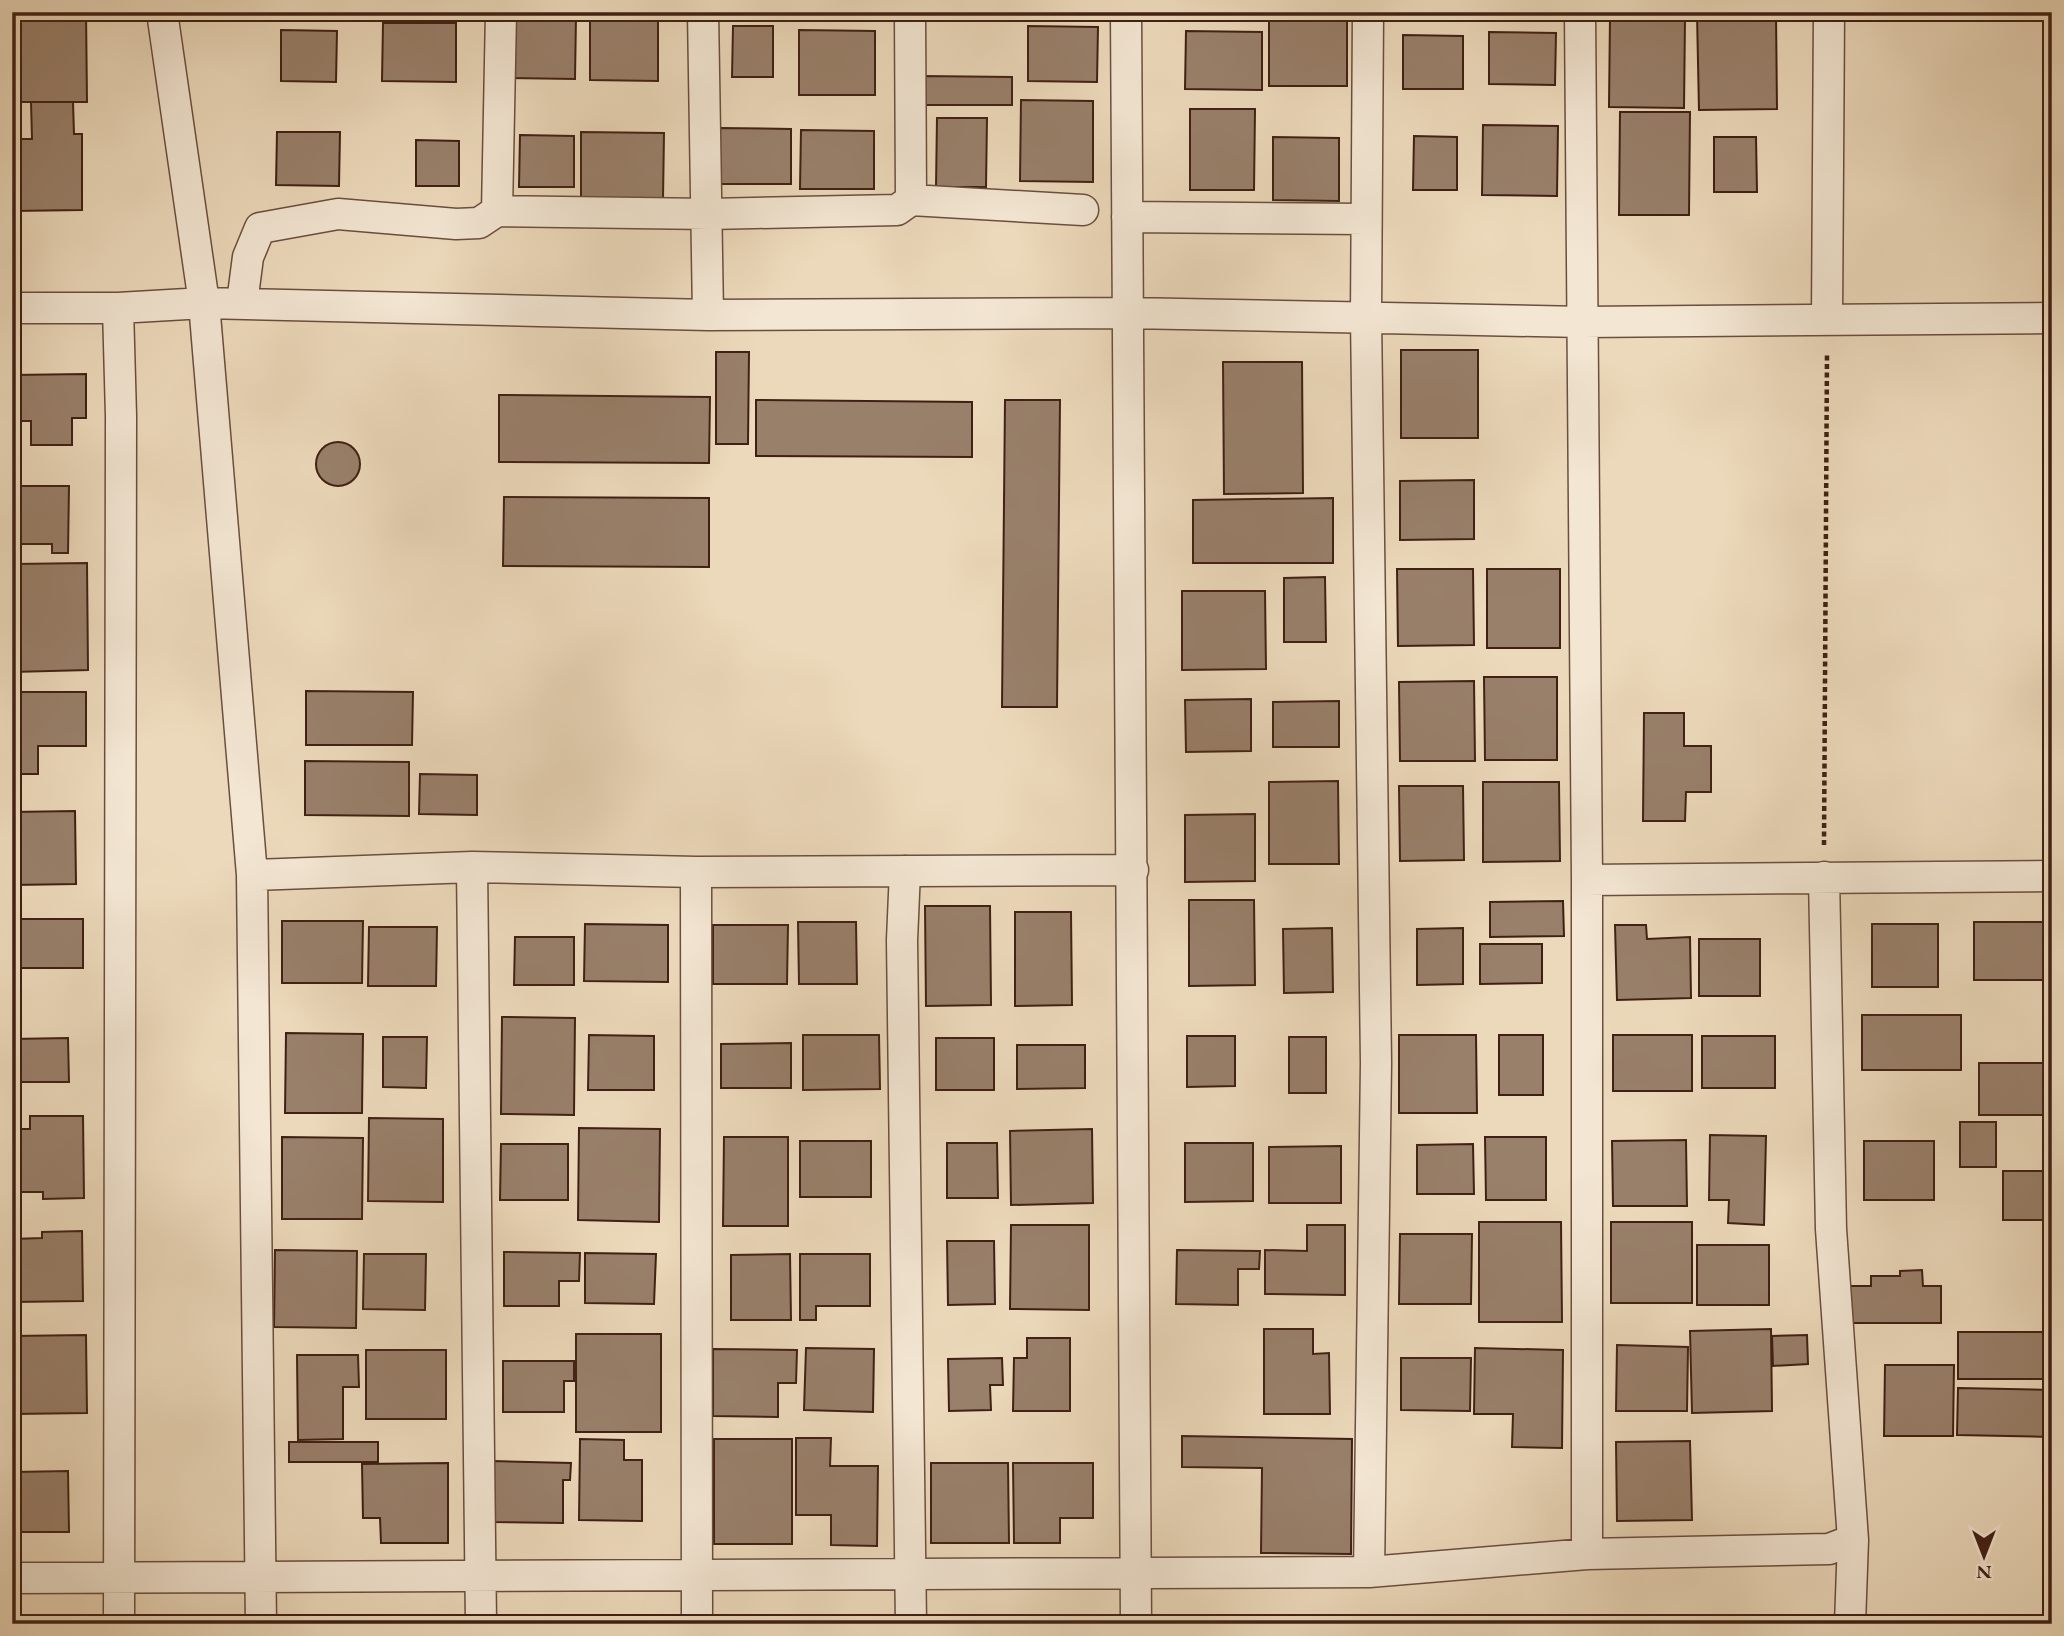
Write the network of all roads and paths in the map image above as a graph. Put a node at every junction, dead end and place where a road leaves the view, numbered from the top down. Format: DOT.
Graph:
graph roads {
  1 [pos="163,12"];
  2 [pos="501,12"];
  3 [pos="703,12"];
  4 [pos="910,12"];
  5 [pos="1126,12"];
  6 [pos="1368,12"];
  7 [pos="1580,12"];
  8 [pos="1829,12"];
  9 [pos="911,200"];
  10 [pos="1083,210"];
  11 [pos="497,211"];
  12 [pos="709,214"];
  13 [pos="1127,216"];
  14 [pos="1366,219"];
  15 [pos="204,303"];
  16 [pos="242,303"];
  17 [pos="12,308"];
  18 [pos="118,308"];
  19 [pos="1128,313"];
  20 [pos="708,315"];
  21 [pos="1366,316"];
  22 [pos="2052,318"];
  23 [pos="1827,319"];
  24 [pos="1583,322"];
  25 [pos="472,867"];
  26 [pos="1133,870"];
  27 [pos="905,871"];
  28 [pos="696,872"];
  29 [pos="252,875"];
  30 [pos="2052,876"];
  31 [pos="1824,877"];
  32 [pos="1587,880"];
  33 [pos="1853,1540"];
  34 [pos="1587,1554"];
  35 [pos="1369,1572"];
  36 [pos="1136,1573"];
  37 [pos="698,1574"];
  38 [pos="911,1574"];
  39 [pos="481,1576"];
  40 [pos="118,1577"];
  41 [pos="12,1578"];
  42 [pos="261,1578"];
  43 [pos="119,1624"];
  44 [pos="261,1624"];
  45 [pos="481,1624"];
  46 [pos="697,1624"];
  47 [pos="911,1624"];
  48 [pos="1136,1624"];
  49 [pos="1850,1624"];
  1 -- 15 [label="street"];
  2 -- 11 [label="street"];
  3 -- 12 [label="street"];
  4 -- 9 [label="street"];
  5 -- 13 [label="street"];
  6 -- 14 [label="street"];
  7 -- 24 [label="street"];
  8 -- 23 [label="street"];
  9 -- 10 [label="street"];
  9 -- 12 [label="street"];
  11 -- 12 [label="street"];
  11 -- 16 [label="street"];
  12 -- 20 [label="street"];
  13 -- 14 [label="street"];
  13 -- 19 [label="street"];
  14 -- 21 [label="street"];
  15 -- 16 [label="street"];
  15 -- 18 [label="street"];
  15 -- 29 [label="street"];
  16 -- 20 [label="street"];
  17 -- 18 [label="street"];
  18 -- 40 [label="street"];
  19 -- 20 [label="street"];
  19 -- 21 [label="street"];
  19 -- 26 [label="street"];
  21 -- 24 [label="street"];
  21 -- 35 [label="street"];
  22 -- 23 [label="street"];
  23 -- 24 [label="street"];
  23 -- 31 [label="path"];
  24 -- 32 [label="street"];
  25 -- 28 [label="street"];
  25 -- 29 [label="street"];
  25 -- 39 [label="street"];
  26 -- 27 [label="street"];
  26 -- 36 [label="street"];
  27 -- 28 [label="street"];
  27 -- 38 [label="street"];
  28 -- 37 [label="street"];
  29 -- 42 [label="street"];
  30 -- 31 [label="street"];
  31 -- 32 [label="street"];
  31 -- 33 [label="street"];
  32 -- 34 [label="street"];
  33 -- 34 [label="street"];
  33 -- 49 [label="street"];
  34 -- 35 [label="street"];
  35 -- 36 [label="street"];
  36 -- 38 [label="street"];
  36 -- 48 [label="street"];
  37 -- 38 [label="street"];
  37 -- 39 [label="street"];
  37 -- 46 [label="street"];
  38 -- 47 [label="street"];
  39 -- 42 [label="street"];
  39 -- 45 [label="street"];
  40 -- 41 [label="street"];
  40 -- 42 [label="street"];
  40 -- 43 [label="street"];
  42 -- 44 [label="street"];
}
